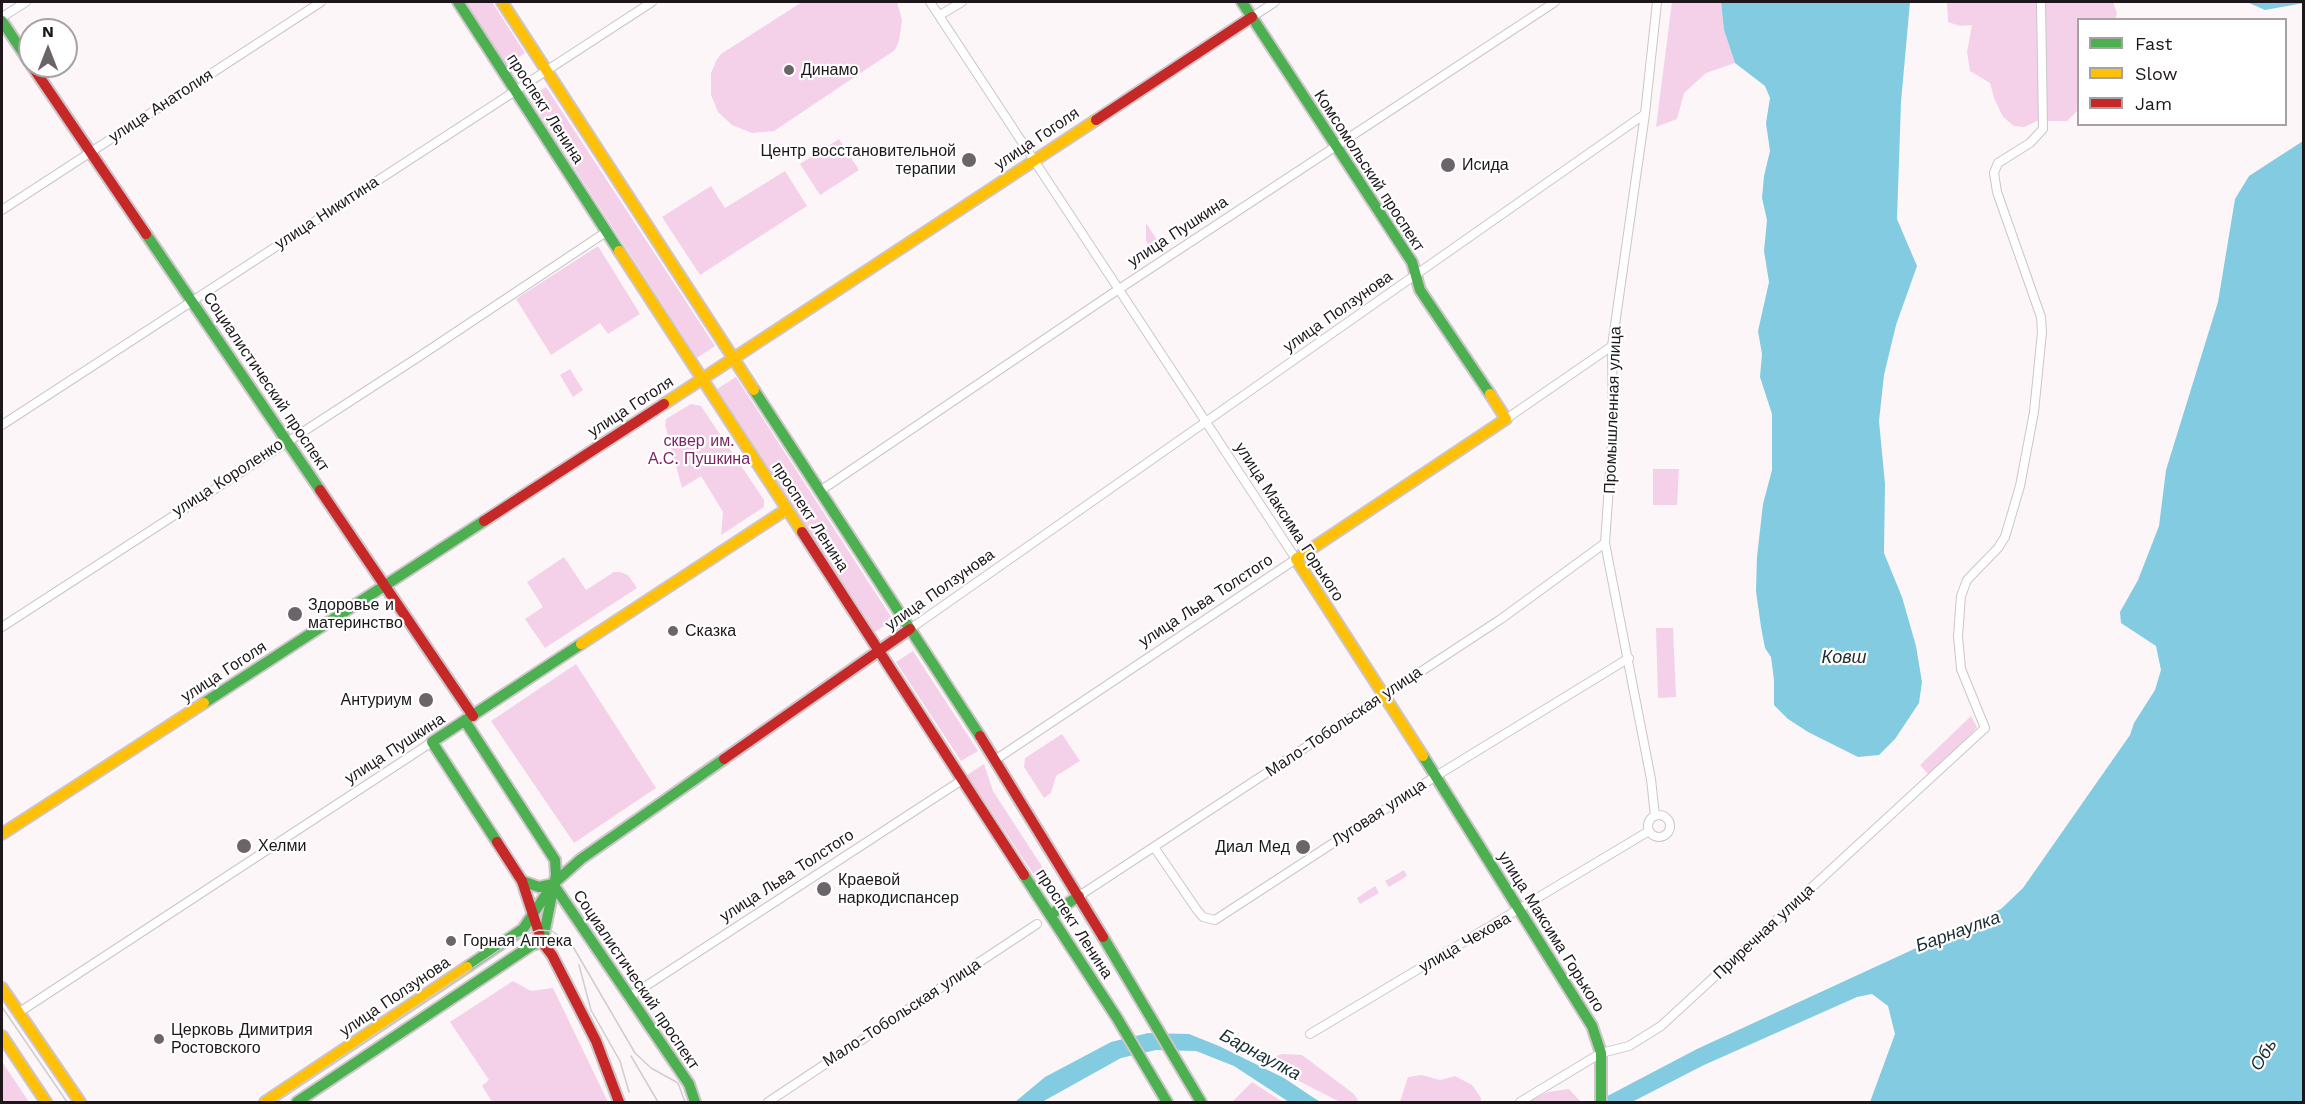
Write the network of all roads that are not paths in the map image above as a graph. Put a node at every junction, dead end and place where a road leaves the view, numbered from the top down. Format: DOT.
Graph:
graph roads {
  1 [pos="27,2"];
  2 [pos="321,2"];
  3 [pos="458,2"];
  4 [pos="502,2"];
  5 [pos="652,2"];
  6 [pos="930,2"];
  7 [pos="962,2"];
  8 [pos="1242,2"];
  9 [pos="1275,2"];
  10 [pos="1556,2"];
  11 [pos="1657,2"];
  12 [pos="2041,2"];
  13 [pos="940,15"];
  14 [pos="1252,17"];
  15 [pos="2,19"];
  16 [pos="18,44"];
  17 [pos="547,71"];
  18 [pos="40,78"];
  19 [pos="515,90"];
  20 [pos="1645,114"];
  21 [pos="1335,147"];
  22 [pos="90,153"];
  23 [pos="1032,159"];
  24 [pos="2,210"];
  25 [pos="606,232"];
  26 [pos="1416,276"];
  27 [pos="1119,289"];
  28 [pos="192,301"];
  29 [pos="1612,346"];
  30 [pos="734,357"];
  31 [pos="702,379"];
  32 [pos="1506,419"];
  33 [pos="1205,421"];
  34 [pos="2,425"];
  35 [pos="287,440"];
  36 [pos="820,491"];
  37 [pos="787,509"];
  38 [pos="1605,543"];
  39 [pos="1296,560"];
  40 [pos="385,585"];
  41 [pos="2,627"];
  42 [pos="910,630"];
  43 [pos="879,651"];
  44 [pos="1629,658"];
  45 [pos="1383,696"];
  46 [pos="469,719"];
  47 [pos="432,742"];
  48 [pos="995,760"];
  49 [pos="1436,776"];
  50 [pos="962,780"];
  51 [pos="1654,816"];
  52 [pos="1649,831"];
  53 [pos="2,834"];
  54 [pos="1154,847"];
  55 [pos="522,881"];
  56 [pos="552,884"];
  57 [pos="1079,896"];
  58 [pos="1520,911"];
  59 [pos="534,912"];
  60 [pos="1050,915"];
  61 [pos="1037,924"];
  62 [pos="541,945"];
  63 [pos="2,988"];
  64 [pos="629,997"];
  65 [pos="18,1013"];
  66 [pos="1311,1034"];
  67 [pos="2,1036"];
  68 [pos="1601,1053"];
  69 [pos="46,1102"];
  70 [pos="80,1102"];
  71 [pos="265,1102"];
  72 [pos="297,1102"];
  73 [pos="619,1102"];
  74 [pos="695,1102"];
  75 [pos="768,1102"];
  76 [pos="1167,1102"];
  77 [pos="1202,1102"];
  78 [pos="1520,1102"];
  79 [pos="1601,1102"];
  1 -- 15 [label="street"];
  2 -- 22 [label="street, улица Анатолия"];
  3 -- 19 [label="street, проспект Ленина"];
  4 -- 17 [label="street, проспект Ленина"];
  5 -- 17 [label="street, улица Никитина"];
  6 -- 13 [label="street, улица Максима Горького"];
  7 -- 13 [label="street"];
  8 -- 14 [label="street, Комсомольский проспект"];
  9 -- 14 [label="street, улица Гоголя"];
  10 -- 21 [label="street, улица Пушкина"];
  11 -- 20 [label="street, Промышленная улица"];
  12 -- 68 [label="street, Приречная улица"];
  13 -- 23 [label="street, улица Максима Горького"];
  14 -- 21 [label="street, Комсомольский проспект"];
  14 -- 23 [label="street, улица Гоголя"];
  15 -- 16 [label="street, Социалистический проспект"];
  17 -- 19 [label="street, улица Никитина"];
  17 -- 30 [label="street, проспект Ленина"];
  18 -- 22 [label="street, Социалистический проспект"];
  19 -- 25 [label="street, проспект Ленина"];
  19 -- 28 [label="street, улица Никитина"];
  20 -- 26 [label="street, улица Ползунова"];
  20 -- 29 [label="street, Промышленная улица"];
  21 -- 26 [label="street, Комсомольский проспект"];
  21 -- 27 [label="street, улица Пушкина"];
  22 -- 24 [label="street, улица Анатолия"];
  22 -- 28 [label="street, Социалистический проспект"];
  23 -- 27 [label="street, улица Максима Горького"];
  23 -- 30 [label="street, улица Гоголя"];
  25 -- 31 [label="street, проспект Ленина"];
  25 -- 35 [label="street, улица Короленко"];
  26 -- 32 [label="street, Комсомольский проспект"];
  26 -- 33 [label="street, улица Ползунова"];
  27 -- 33 [label="street, улица Максима Горького"];
  27 -- 36 [label="street, улица Пушкина"];
  28 -- 34 [label="street, улица Никитина"];
  28 -- 35 [label="street, Социалистический проспект"];
  29 -- 32 [label="street, улица Льва Толстого"];
  29 -- 38 [label="street, Промышленная улица"];
  30 -- 31 [label="street, улица Гоголя"];
  30 -- 36 [label="street, проспект Ленина"];
  31 -- 37 [label="street, проспект Ленина"];
  31 -- 40 [label="street, улица Гоголя"];
  32 -- 39 [label="street, улица Льва Толстого"];
  33 -- 39 [label="street, улица Максима Горького"];
  33 -- 42 [label="street, улица Ползунова"];
  35 -- 40 [label="street, Социалистический проспект"];
  35 -- 41 [label="street, улица Короленко"];
  36 -- 42 [label="street, проспект Ленина"];
  37 -- 43 [label="street, проспект Ленина"];
  37 -- 46 [label="street, улица Пушкина"];
  38 -- 44 [label="street, Промышленная улица"];
  38 -- 45 [label="street, Мало-Тобольская улица"];
  39 -- 45 [label="street, улица Максима Горького"];
  39 -- 48 [label="street, улица Льва Толстого"];
  40 -- 46 [label="street, Социалистический проспект"];
  40 -- 53 [label="street, улица Гоголя"];
  42 -- 43 [label="street, улица Ползунова"];
  42 -- 48 [label="street, проспект Ленина"];
  43 -- 50 [label="street, проспект Ленина"];
  43 -- 56 [label="street, улица Ползунова"];
  44 -- 49 [label="street, Луговая улица"];
  44 -- 51 [label="street, Промышленная улица"];
  45 -- 49 [label="street, улица Максима Горького"];
  45 -- 54 [label="street, Мало-Тобольская улица"];
  46 -- 47 [label="street, улица Пушкина"];
  46 -- 56 [label="street, Социалистический проспект"];
  47 -- 55 [label="street"];
  47 -- 65 [label="street, улица Пушкина"];
  48 -- 57 [label="street, проспект Ленина"];
  49 -- 54 [label="street, Луговая улица"];
  49 -- 58 [label="street, улица Максима Горького"];
  50 -- 60 [label="street, проспект Ленина"];
  50 -- 64 [label="street, улица Льва Толстого"];
  51 -- 52 [label="street"];
  51 -- 52 [label="street"];
  52 -- 58 [label="street, улица Чехова"];
  54 -- 57 [label="street, Мало-Тобольская улица"];
  55 -- 56 [label="street"];
  55 -- 59 [label="street"];
  56 -- 59 [label="street, улица Ползунова"];
  56 -- 62 [label="street"];
  56 -- 64 [label="street, Социалистический проспект"];
  57 -- 60 [label="street"];
  57 -- 77 [label="street, проспект Ленина"];
  58 -- 66 [label="street, улица Чехова"];
  58 -- 68 [label="street, улица Максима Горького"];
  59 -- 62 [label="street"];
  59 -- 71 [label="street, улица Ползунова"];
  60 -- 76 [label="street, проспект Ленина"];
  61 -- 75 [label="street, Мало-Тобольская улица"];
  62 -- 72 [label="street, улица Ползунова"];
  62 -- 73 [label="street"];
  63 -- 65 [label="street"];
  64 -- 74 [label="street, Социалистический проспект"];
  65 -- 70 [label="street"];
  67 -- 69 [label="street"];
  68 -- 78 [label="street, Приречная улица"];
  68 -- 79 [label="street, улица Максима Горького"];
}
